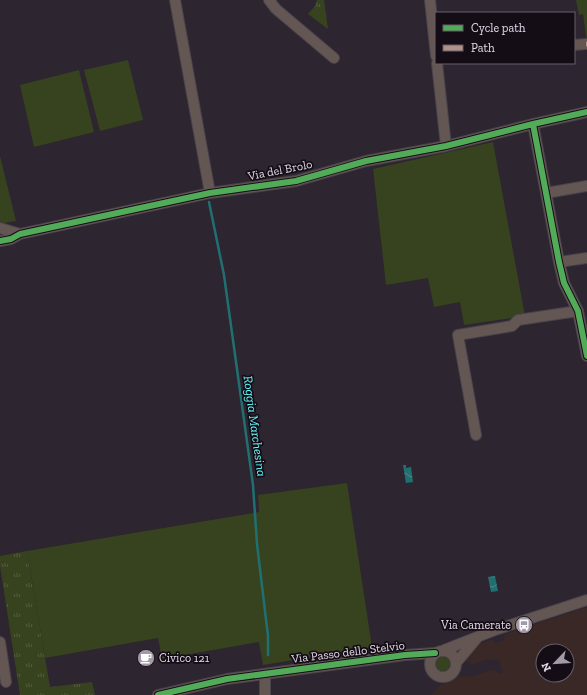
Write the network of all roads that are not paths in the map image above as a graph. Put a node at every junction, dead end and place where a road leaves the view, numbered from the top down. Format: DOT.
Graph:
graph roads {
  1 [pos="175,0"];
  2 [pos="269,0"];
  3 [pos="430,0"];
  4 [pos="435,39"];
  5 [pos="586,44"];
  6 [pos="575,45"];
  7 [pos="334,58"];
  8 [pos="438,64"];
  9 [pos="587,112"];
  10 [pos="533,124"];
  11 [pos="446,146"];
  12 [pos="587,186"];
  13 [pos="210,193"];
  14 [pos="546,193"];
  15 [pos="0,228"];
  16 [pos="20,234"];
  17 [pos="0,241"];
  18 [pos="587,258"];
  19 [pos="559,262"];
  20 [pos="578,311"];
  21 [pos="587,356"];
  22 [pos="476,435"];
  23 [pos="587,600"];
  24 [pos="478,636"];
  25 [pos="0,642"];
  26 [pos="440,652"];
  27 [pos="405,655"];
  28 [pos="456,663"];
  29 [pos="430,666"];
  30 [pos="264,674"];
  31 [pos="6,682"];
  32 [pos="158,695"];
  33 [pos="265,695"];
  1 -- 13 [label="street"];
  2 -- 7 [label="street"];
  3 -- 4 [label="street"];
  5 -- 6 [label="street"];
  8 -- 11 [label="street"];
  9 -- 10 [label="street, Via del Brolo"];
  10 -- 11 [label="street, Via del Brolo"];
  10 -- 14 [label="street"];
  11 -- 13 [label="street, Via del Brolo"];
  12 -- 14 [label="street"];
  13 -- 16 [label="street, Via del Brolo"];
  14 -- 19 [label="street"];
  15 -- 16 [label="street, Via del Brolo"];
  16 -- 17 [label="street, Via del Brolo"];
  18 -- 19 [label="street"];
  19 -- 20 [label="street"];
  20 -- 21 [label="street"];
  20 -- 22 [label="street"];
  23 -- 24 [label="street, Via Passo dello Stelvio"];
  24 -- 26 [label="street, Via Passo dello Stelvio"];
  24 -- 28 [label="street, Via Passo dello Stelvio"];
  25 -- 31 [label="street"];
  26 -- 27 [label="street, Via Passo dello Stelvio"];
  26 -- 28 [label="street"];
  26 -- 29 [label="street"];
  27 -- 29 [label="street, Via Passo dello Stelvio"];
  27 -- 30 [label="street, Via Passo dello Stelvio"];
  28 -- 29 [label="street, Via Passo dello Stelvio"];
  30 -- 32 [label="street, Via Passo dello Stelvio"];
  30 -- 33 [label="street"];
}
